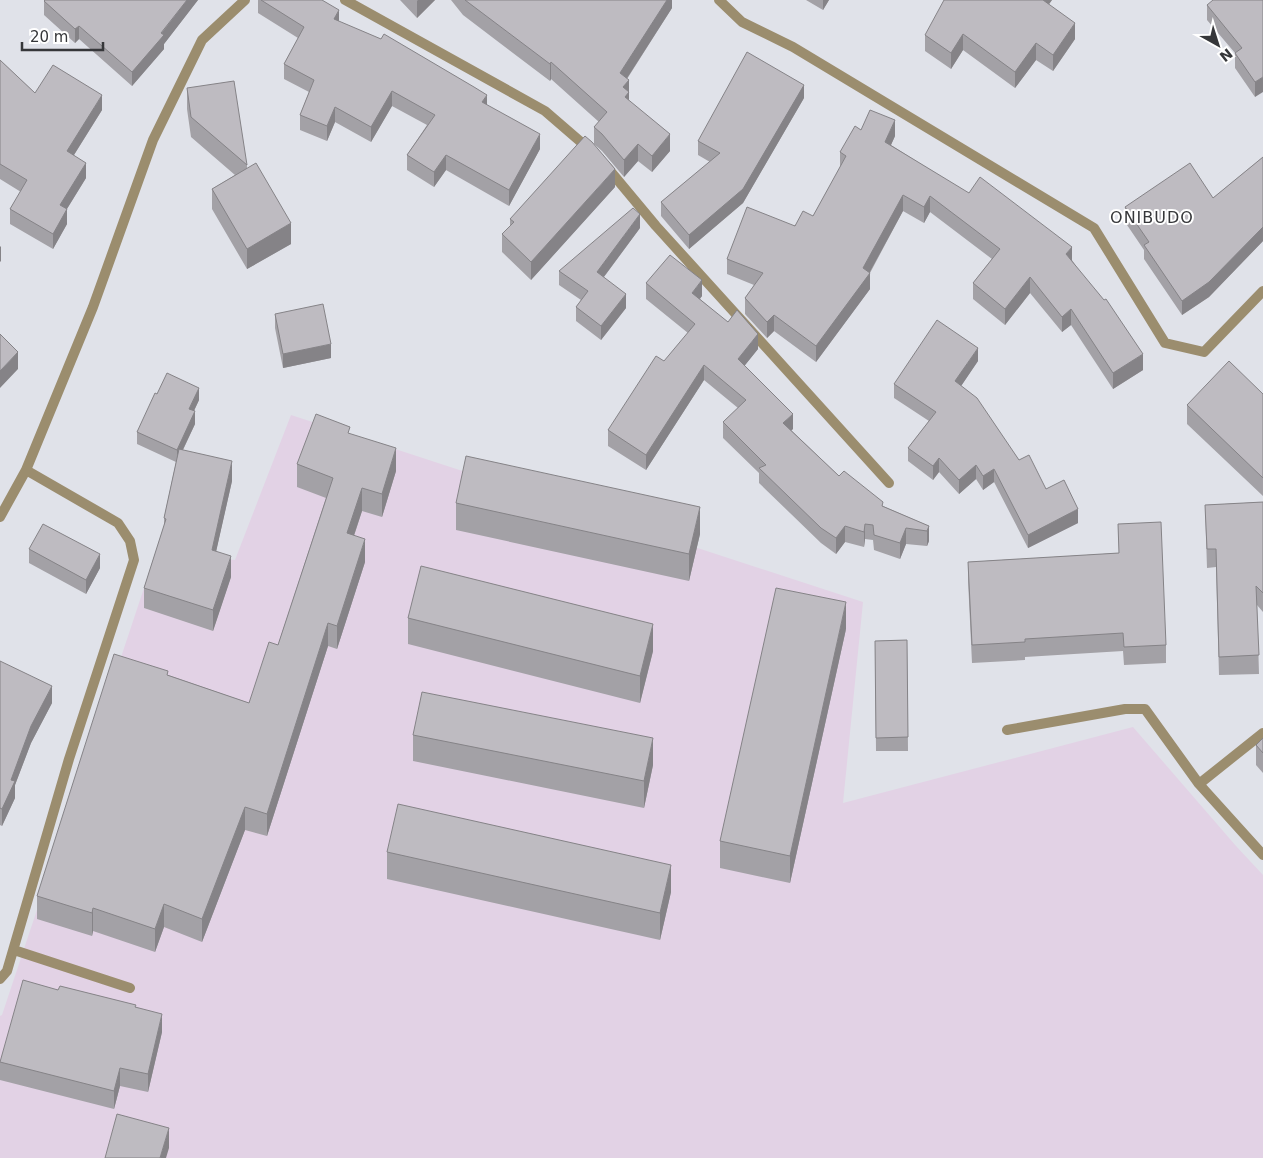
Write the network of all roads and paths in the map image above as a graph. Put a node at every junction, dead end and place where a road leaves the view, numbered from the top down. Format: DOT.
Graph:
graph roads {
  1 [pos="245,0"];
  2 [pos="345,0"];
  3 [pos="719,0"];
  4 [pos="1263,291"];
  5 [pos="26,470"];
  6 [pos="889,484"];
  7 [pos="0,517"];
  8 [pos="1007,730"];
  9 [pos="1263,733"];
  10 [pos="1199,784"];
  11 [pos="1263,855"];
  12 [pos="14,950"];
  13 [pos="0,979"];
  14 [pos="130,988"];
  1 -- 5 [label="street"];
  2 -- 6 [label="street"];
  3 -- 4 [label="street"];
  5 -- 7 [label="street"];
  5 -- 12 [label="street"];
  8 -- 10 [label="street"];
  9 -- 10 [label="street"];
  10 -- 11 [label="street"];
  12 -- 13 [label="street"];
  12 -- 14 [label="street"];
}
